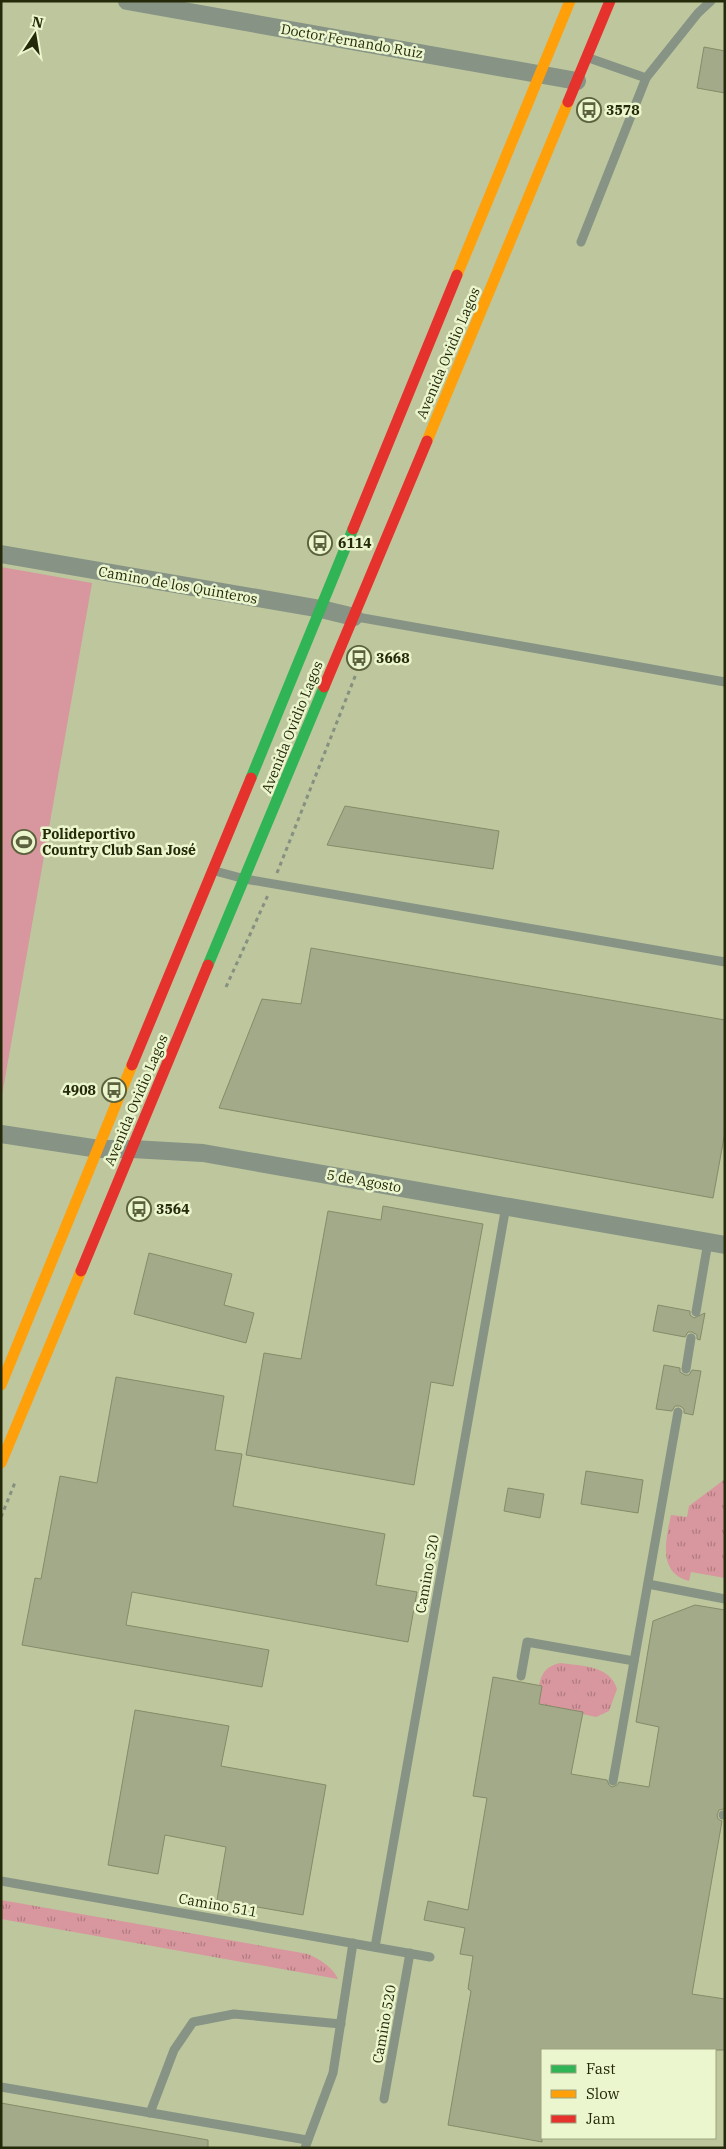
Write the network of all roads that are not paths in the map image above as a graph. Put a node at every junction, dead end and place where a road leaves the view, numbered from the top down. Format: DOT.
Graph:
graph roads {
  1 [pos="127,1"];
  2 [pos="570,1"];
  3 [pos="610,1"];
  4 [pos="711,1"];
  5 [pos="586,58"];
  6 [pos="540,74"];
  7 [pos="646,78"];
  8 [pos="577,81"];
  9 [pos="581,242"];
  10 [pos="1,554"];
  11 [pos="321,609"];
  12 [pos="354,617"];
  13 [pos="725,682"];
  14 [pos="213,870"];
  15 [pos="245,880"];
  16 [pos="725,962"];
  17 [pos="1,1134"];
  18 [pos="99,1149"];
  19 [pos="132,1149"];
  20 [pos="506,1206"];
  21 [pos="716,1243"];
  22 [pos="696,1312"];
  23 [pos="691,1338"];
  24 [pos="686,1368"];
  25 [pos="1,1385"];
  26 [pos="678,1412"];
  27 [pos="1,1463"];
  28 [pos="648,1584"];
  29 [pos="725,1599"];
  30 [pos="634,1661"];
  31 [pos="521,1676"];
  32 [pos="613,1781"];
  33 [pos="1,1881"];
  34 [pos="353,1943"];
  35 [pos="375,1947"];
  36 [pos="410,1953"];
  37 [pos="430,1956"];
  38 [pos="341,2024"];
  39 [pos="1,2087"];
  40 [pos="384,2099"];
  41 [pos="150,2113"];
  42 [pos="306,2144"];
  1 -- 6 [label="street, Doctor Fernando Ruiz"];
  2 -- 6 [label="main road, Avenida Ovidio Lagos"];
  3 -- 5 [label="main road, Avenida Ovidio Lagos"];
  4 -- 7 [label="lane"];
  5 -- 7 [label="lane"];
  5 -- 8 [label="main road, Avenida Ovidio Lagos"];
  6 -- 8 [label="street, Doctor Fernando Ruiz"];
  6 -- 11 [label="main road, Avenida Ovidio Lagos"];
  7 -- 9 [label="lane"];
  8 -- 12 [label="main road, Avenida Ovidio Lagos"];
  10 -- 11 [label="street, Camino de los Quinteros"];
  11 -- 12 [label="street, Camino de los Quinteros"];
  11 -- 14 [label="main road, Avenida Ovidio Lagos"];
  12 -- 13 [label="lane"];
  12 -- 15 [label="main road, Avenida Ovidio Lagos"];
  14 -- 15 [label="lane"];
  14 -- 18 [label="main road, Avenida Ovidio Lagos"];
  15 -- 16 [label="lane"];
  15 -- 19 [label="main road, Avenida Ovidio Lagos"];
  17 -- 18 [label="street, 5 de Agosto"];
  18 -- 19 [label="street, 5 de Agosto"];
  18 -- 25 [label="main road, Avenida Ovidio Lagos"];
  19 -- 20 [label="street, 5 de Agosto"];
  19 -- 27 [label="main road, Avenida Ovidio Lagos"];
  20 -- 21 [label="street, 5 de Agosto"];
  20 -- 35 [label="lane, Camino 520"];
  21 -- 22 [label="lane"];
  23 -- 24 [label="lane"];
  26 -- 28 [label="lane"];
  28 -- 29 [label="lane"];
  28 -- 30 [label="lane"];
  30 -- 31 [label="lane"];
  30 -- 32 [label="lane"];
  33 -- 34 [label="lane, Camino 511"];
  34 -- 35 [label="lane, Camino 511"];
  34 -- 38 [label="lane"];
  35 -- 36 [label="lane, Camino 511"];
  36 -- 37 [label="lane, Camino 511"];
  36 -- 40 [label="lane, Camino 520"];
  38 -- 41 [label="lane"];
  38 -- 42 [label="lane"];
  39 -- 41 [label="lane"];
  41 -- 42 [label="lane"];
}
